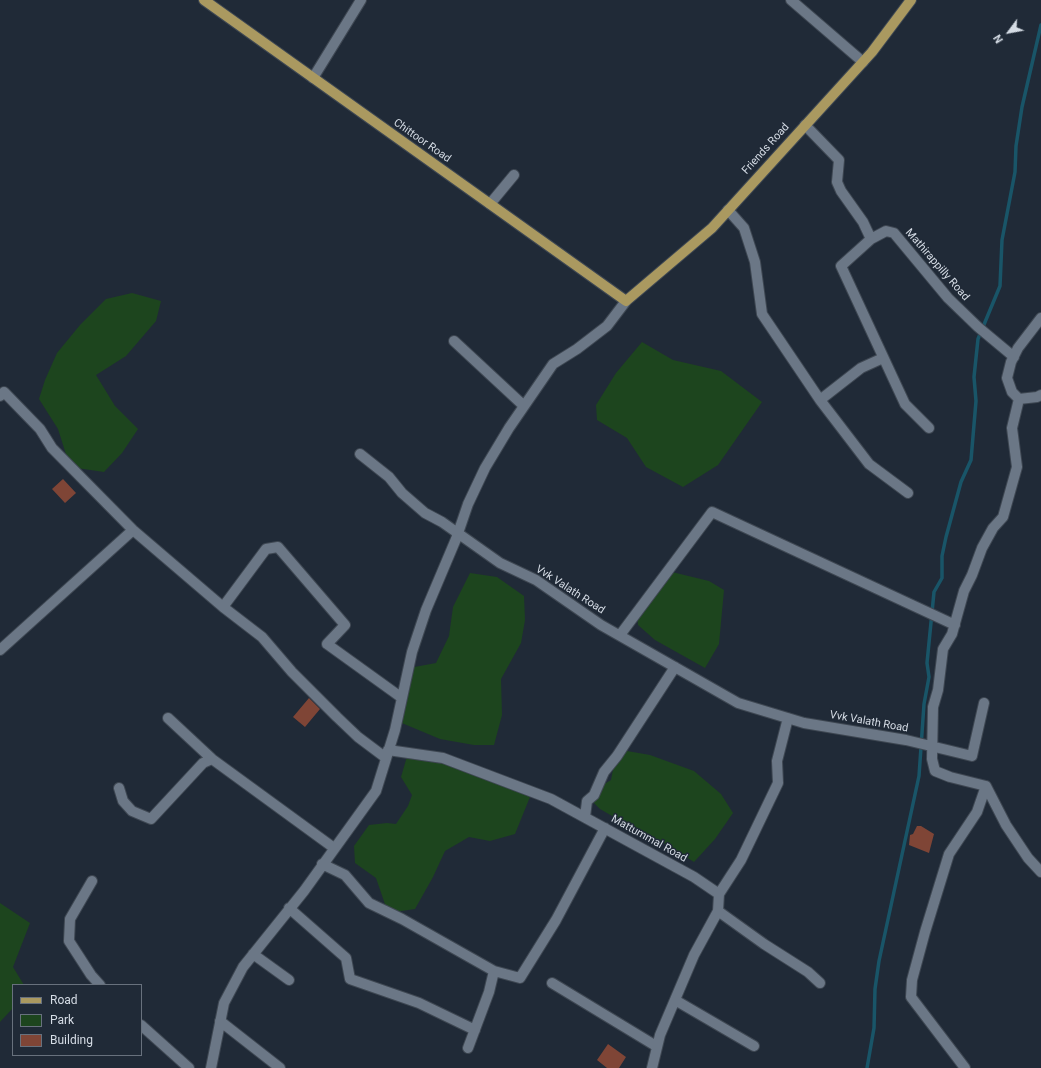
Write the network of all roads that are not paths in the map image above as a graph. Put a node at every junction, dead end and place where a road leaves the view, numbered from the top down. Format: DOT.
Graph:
graph roads {
  1 [pos="204,0"];
  2 [pos="361,0"];
  3 [pos="791,0"];
  4 [pos="910,0"];
  5 [pos="863,62"];
  6 [pos="313,78"];
  7 [pos="805,124"];
  8 [pos="514,176"];
  9 [pos="490,204"];
  10 [pos="728,210"];
  11 [pos="871,239"];
  12 [pos="626,301"];
  13 [pos="1041,318"];
  14 [pos="454,341"];
  15 [pos="1014,357"];
  16 [pos="883,358"];
  17 [pos="1041,395"];
  18 [pos="0,396"];
  19 [pos="1019,399"];
  20 [pos="820,400"];
  21 [pos="524,406"];
  22 [pos="929,428"];
  23 [pos="360,454"];
  24 [pos="908,493"];
  25 [pos="134,530"];
  26 [pos="458,535"];
  27 [pos="223,607"];
  28 [pos="955,625"];
  29 [pos="620,635"];
  30 [pos="0,650"];
  31 [pos="675,666"];
  32 [pos="402,698"];
  33 [pos="984,703"];
  34 [pos="168,718"];
  35 [pos="788,718"];
  36 [pos="931,746"];
  37 [pos="387,754"];
  38 [pos="212,759"];
  39 [pos="986,786"];
  40 [pos="119,788"];
  41 [pos="585,817"];
  42 [pos="605,828"];
  43 [pos="334,848"];
  44 [pos="322,864"];
  45 [pos="1041,872"];
  46 [pos="92,881"];
  47 [pos="719,894"];
  48 [pos="289,908"];
  49 [pos="718,911"];
  50 [pos="253,954"];
  51 [pos="494,971"];
  52 [pos="289,980"];
  53 [pos="552,982"];
  54 [pos="820,983"];
  55 [pos="99,984"];
  56 [pos="676,1000"];
  57 [pos="220,1020"];
  58 [pos="142,1026"];
  59 [pos="475,1030"];
  60 [pos="656,1046"];
  61 [pos="754,1046"];
  62 [pos="468,1048"];
  63 [pos="960,1067"];
  64 [pos="189,1068"];
  65 [pos="211,1068"];
  66 [pos="280,1068"];
  67 [pos="652,1068"];
  1 -- 6 [label="main road, Chittoor Road"];
  2 -- 6 [label="street"];
  3 -- 5 [label="street"];
  4 -- 5 [label="main road, Friends Road"];
  5 -- 7 [label="main road, Friends Road"];
  6 -- 9 [label="main road, Chittoor Road"];
  7 -- 10 [label="main road, Friends Road"];
  7 -- 11 [label="street"];
  8 -- 9 [label="street"];
  9 -- 12 [label="main road, Chittoor Road"];
  10 -- 12 [label="main road, Friends Road"];
  10 -- 20 [label="street"];
  11 -- 15 [label="street, Mathirappilly Road"];
  11 -- 16 [label="street, Mathirappilly Road"];
  12 -- 21 [label="street"];
  13 -- 15 [label="street"];
  14 -- 21 [label="street"];
  15 -- 19 [label="street"];
  16 -- 20 [label="street"];
  16 -- 22 [label="street"];
  17 -- 19 [label="street"];
  18 -- 25 [label="street"];
  19 -- 28 [label="street"];
  20 -- 24 [label="street"];
  21 -- 26 [label="street"];
  23 -- 26 [label="street, Vvk Valath Road"];
  25 -- 27 [label="street"];
  25 -- 30 [label="street"];
  26 -- 29 [label="street, Vvk Valath Road"];
  26 -- 32 [label="street"];
  27 -- 32 [label="street"];
  27 -- 37 [label="street"];
  28 -- 29 [label="street"];
  28 -- 36 [label="street"];
  29 -- 31 [label="street, Vvk Valath Road"];
  31 -- 35 [label="street, Vvk Valath Road"];
  31 -- 41 [label="street"];
  32 -- 37 [label="street"];
  33 -- 36 [label="street, Vvk Valath Road"];
  34 -- 38 [label="street"];
  35 -- 36 [label="street, Vvk Valath Road"];
  35 -- 47 [label="street"];
  36 -- 39 [label="street"];
  37 -- 41 [label="street, Mattummal Road"];
  37 -- 43 [label="street"];
  38 -- 40 [label="street"];
  38 -- 43 [label="street"];
  39 -- 45 [label="street"];
  39 -- 63 [label="street"];
  41 -- 42 [label="street, Mattummal Road"];
  42 -- 47 [label="street, Mattummal Road"];
  42 -- 51 [label="street"];
  43 -- 44 [label="street"];
  44 -- 48 [label="street"];
  44 -- 51 [label="street"];
  46 -- 55 [label="street"];
  47 -- 49 [label="street"];
  48 -- 50 [label="street"];
  48 -- 59 [label="street"];
  49 -- 54 [label="street"];
  49 -- 56 [label="street"];
  50 -- 52 [label="street"];
  50 -- 57 [label="street"];
  51 -- 59 [label="street"];
  53 -- 60 [label="street"];
  56 -- 60 [label="street"];
  56 -- 61 [label="street"];
  57 -- 65 [label="street"];
  57 -- 66 [label="street"];
  58 -- 64 [label="street"];
  59 -- 62 [label="street"];
  60 -- 67 [label="street"];
}
